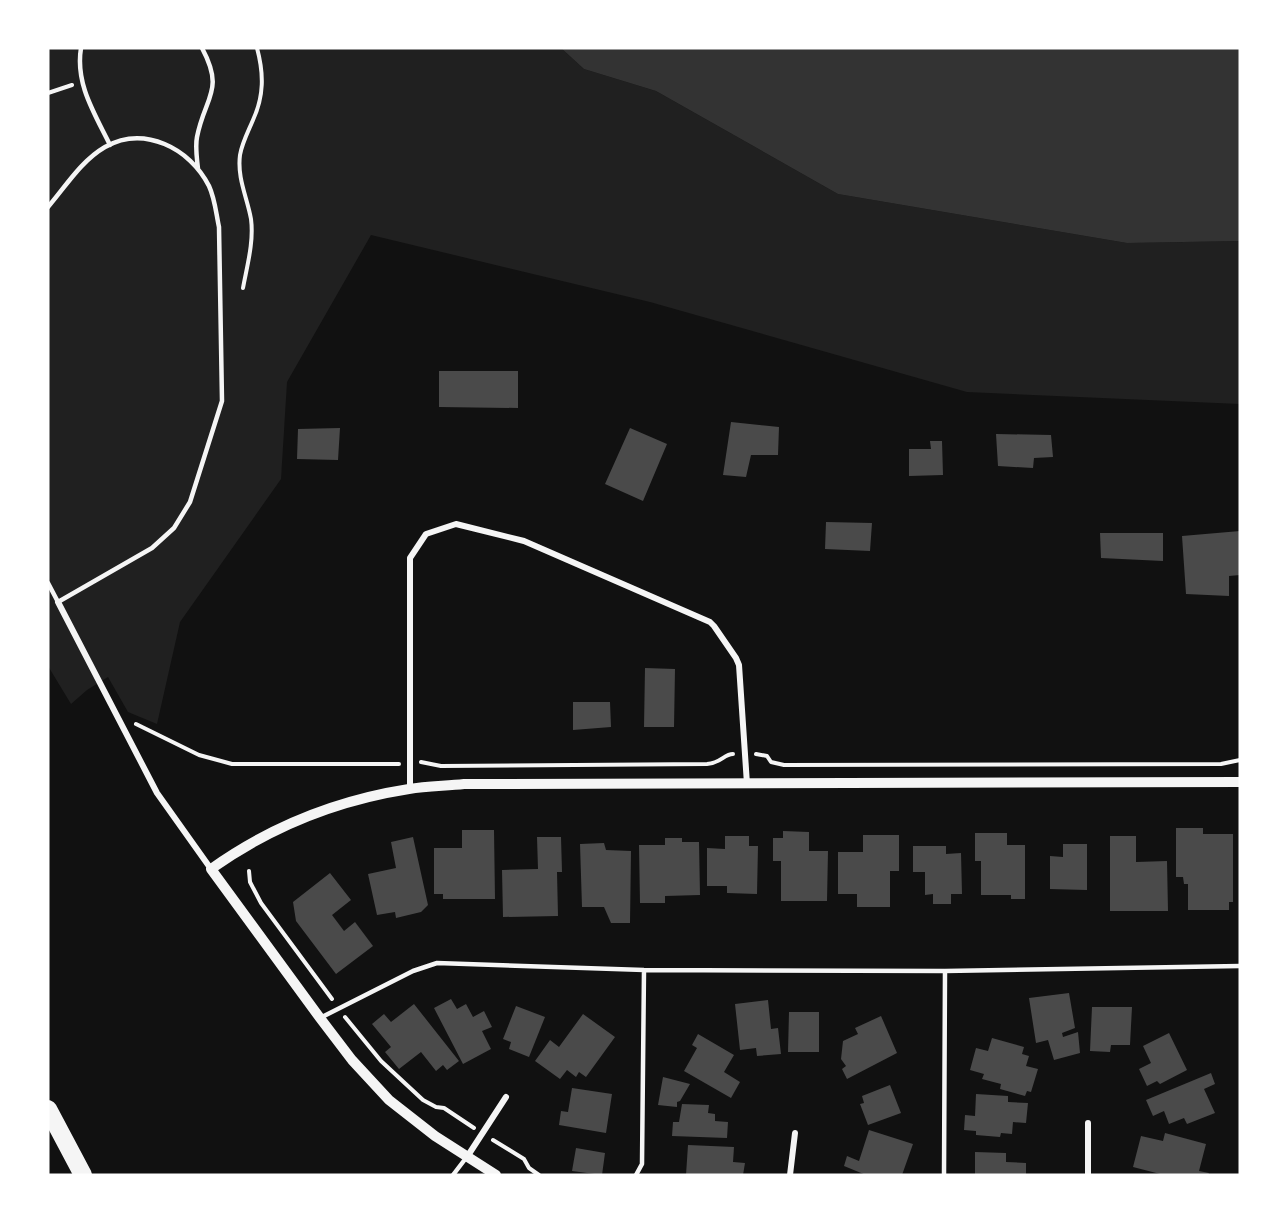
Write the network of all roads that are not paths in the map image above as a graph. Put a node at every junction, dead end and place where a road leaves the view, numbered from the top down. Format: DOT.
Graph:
graph roads {
  1 [pos="81,48"];
  2 [pos="202,48"];
  3 [pos="110,144"];
  4 [pos="198,170"];
  5 [pos="48,207"];
  6 [pos="48,583"];
  7 [pos="58,602"];
  8 [pos="1240,782"];
  9 [pos="747,784"];
  10 [pos="410,788"];
  11 [pos="211,869"];
  12 [pos="1240,966"];
  13 [pos="644,970"];
  14 [pos="945,971"];
  15 [pos="320,1018"];
  16 [pos="506,1097"];
  17 [pos="48,1109"];
  18 [pos="1088,1123"];
  19 [pos="795,1133"];
  20 [pos="48,1134"];
  21 [pos="466,1158"];
  22 [pos="76,1175"];
  23 [pos="83,1175"];
  24 [pos="453,1175"];
  25 [pos="496,1175"];
  26 [pos="636,1175"];
  27 [pos="790,1175"];
  28 [pos="944,1175"];
  29 [pos="1088,1175"];
  1 -- 3 [label="lane"];
  2 -- 4 [label="lane"];
  3 -- 4 [label="lane"];
  3 -- 5 [label="lane"];
  4 -- 7 [label="lane"];
  6 -- 7 [label="lane"];
  7 -- 11 [label="street"];
  8 -- 9 [label="street"];
  9 -- 10 [label="street"];
  9 -- 10 [label="street"];
  10 -- 11 [label="street"];
  11 -- 15 [label="street"];
  12 -- 14 [label="lane"];
  13 -- 14 [label="lane"];
  13 -- 15 [label="lane"];
  13 -- 26 [label="lane"];
  14 -- 28 [label="lane"];
  15 -- 21 [label="street"];
  16 -- 21 [label="street"];
  17 -- 23 [label="highway"];
  18 -- 29 [label="street"];
  19 -- 27 [label="street"];
  20 -- 22 [label="highway"];
  21 -- 24 [label="lane"];
  21 -- 25 [label="street"];
}
